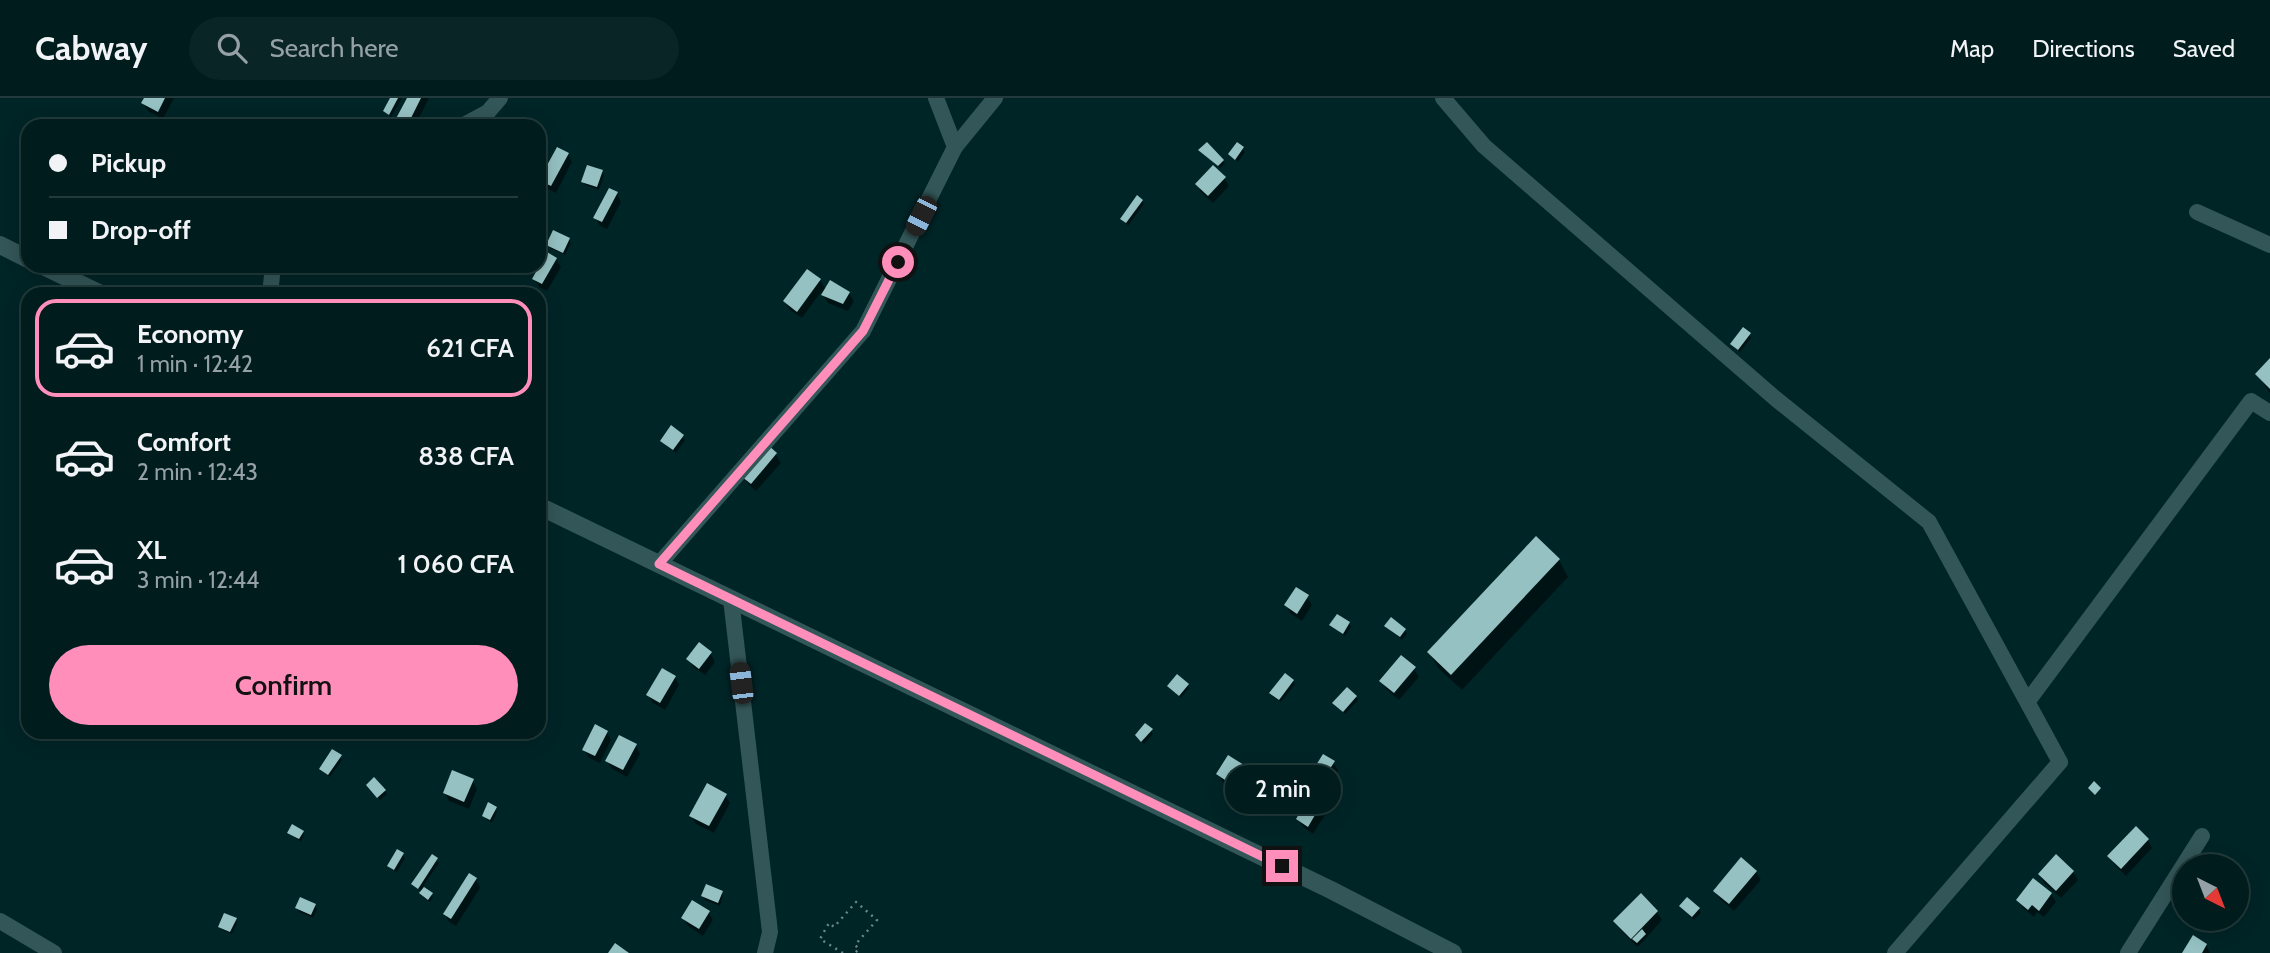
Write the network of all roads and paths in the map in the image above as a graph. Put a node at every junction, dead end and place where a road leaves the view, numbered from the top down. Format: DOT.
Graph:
graph roads {
  1 [pos="500,98"];
  2 [pos="936,98"];
  3 [pos="995,98"];
  4 [pos="1443,98"];
  5 [pos="475,119"];
  6 [pos="955,148"];
  7 [pos="2197,212"];
  8 [pos="0,245"];
  9 [pos="2270,245"];
  10 [pos="21,256"];
  11 [pos="58,273"];
  12 [pos="86,287"];
  13 [pos="2270,413"];
  14 [pos="546,509"];
  15 [pos="659,564"];
  16 [pos="731,599"];
  17 [pos="2028,701"];
  18 [pos="2202,836"];
  19 [pos="0,921"];
  20 [pos="2130,952"];
  21 [pos="54,953"];
  22 [pos="765,953"];
  23 [pos="843,953"];
  24 [pos="855,953"];
  25 [pos="1453,953"];
  26 [pos="1895,953"];
  1 -- 5 [label="street"];
  2 -- 6 [label="street"];
  3 -- 6 [label="street"];
  4 -- 17 [label="street"];
  6 -- 15 [label="street"];
  7 -- 9 [label="street"];
  8 -- 10 [label="main road"];
  11 -- 12 [label="main road"];
  13 -- 17 [label="street"];
  14 -- 15 [label="main road"];
  15 -- 16 [label="main road"];
  16 -- 22 [label="street"];
  16 -- 25 [label="main road"];
  17 -- 26 [label="street"];
  18 -- 20 [label="street"];
  19 -- 21 [label="street"];
  23 -- 24 [label="path"];
}
